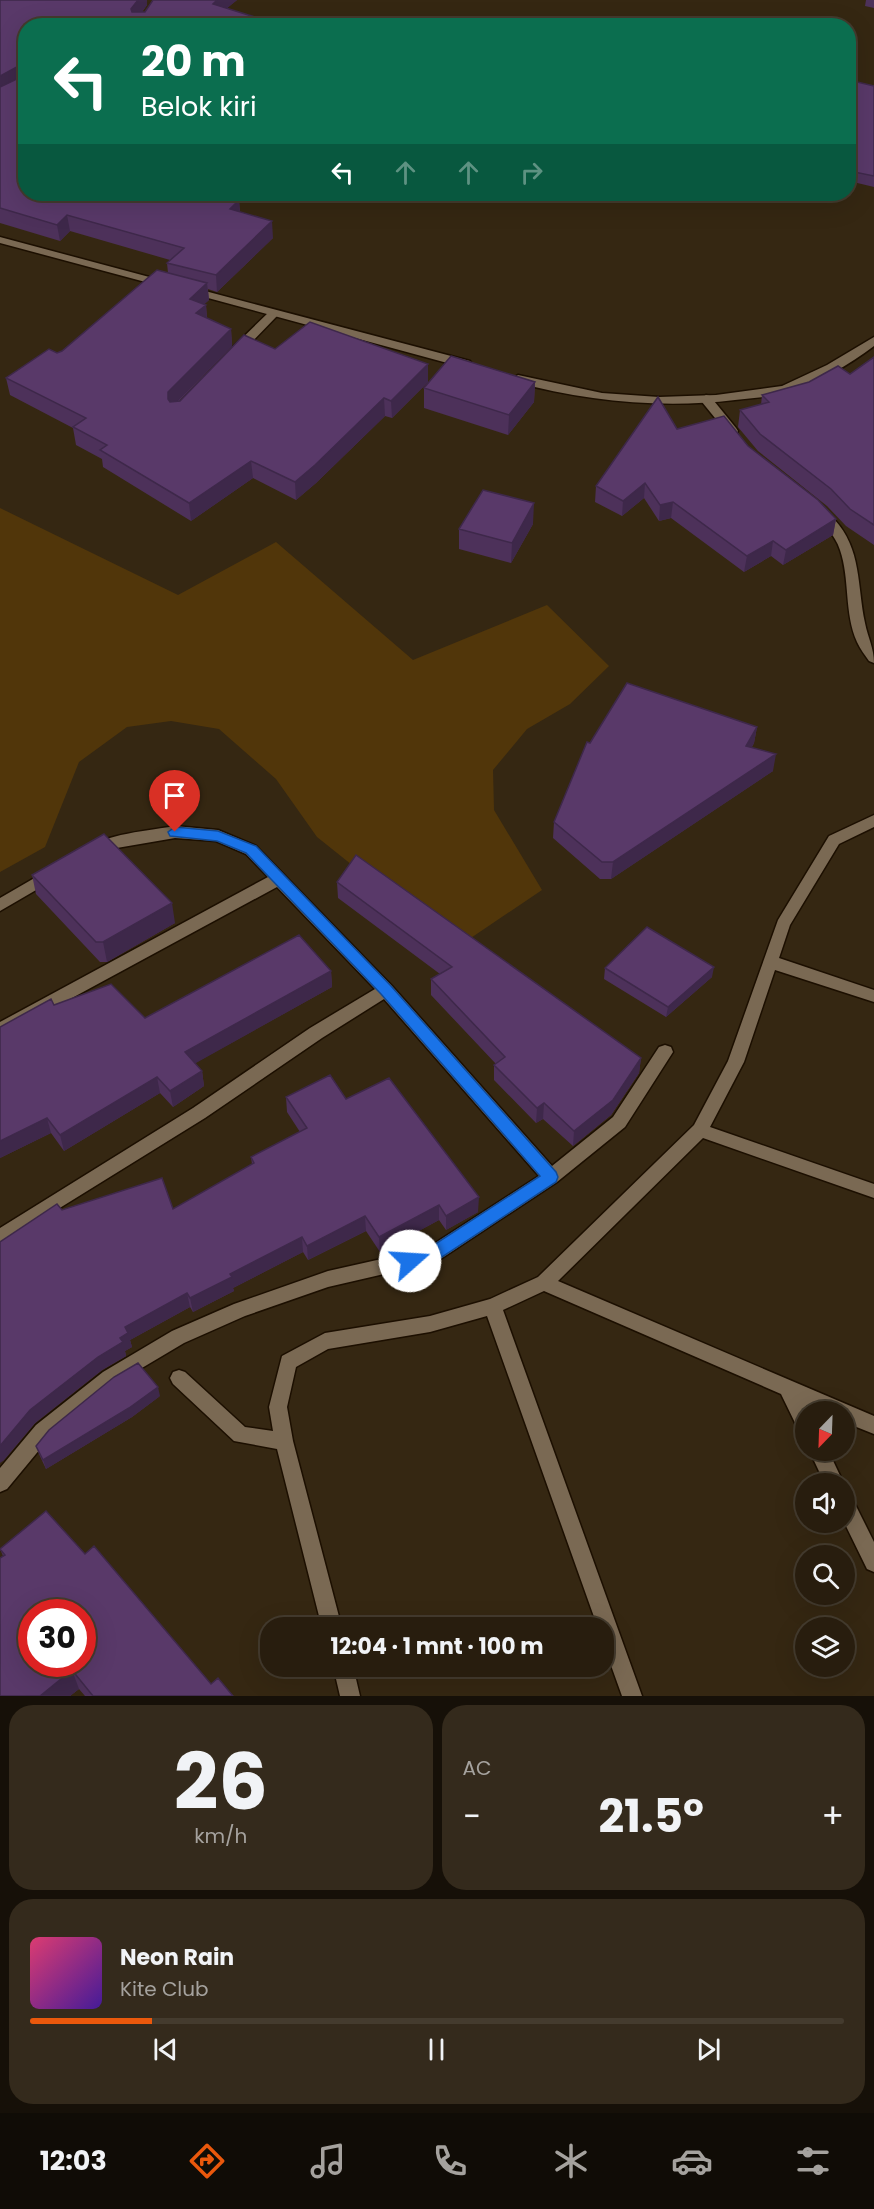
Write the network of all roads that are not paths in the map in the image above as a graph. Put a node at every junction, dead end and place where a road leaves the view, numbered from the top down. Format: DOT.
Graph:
graph roads {
  1 [pos="0,240"];
  2 [pos="274,313"];
  3 [pos="873,344"];
  4 [pos="225,362"];
  5 [pos="477,368"];
  6 [pos="508,376"];
  7 [pos="706,399"];
  8 [pos="740,440"];
  9 [pos="811,505"];
  10 [pos="874,658"];
  11 [pos="874,821"];
  12 [pos="80,859"];
  13 [pos="62,869"];
  14 [pos="278,879"];
  15 [pos="0,904"];
  16 [pos="771,962"];
  17 [pos="386,990"];
  18 [pos="874,996"];
  19 [pos="0,1030"];
  20 [pos="665,1052"];
  21 [pos="700,1130"];
  22 [pos="551,1177"];
  23 [pos="874,1191"];
  24 [pos="0,1237"];
  25 [pos="544,1283"];
  26 [pos="493,1306"];
  27 [pos="179,1378"];
  28 [pos="787,1388"];
  29 [pos="817,1401"];
  30 [pos="795,1404"];
  31 [pos="855,1417"];
  32 [pos="874,1425"];
  33 [pos="284,1441"];
  34 [pos="0,1483"];
  35 [pos="855,1525"];
  36 [pos="874,1562"];
  37 [pos="329,1617"];
  38 [pos="346,1677"];
  39 [pos="350,1696"];
  40 [pos="632,1696"];
  1 -- 2 [label="street"];
  2 -- 4 [label="street"];
  2 -- 5 [label="street"];
  3 -- 7 [label="street"];
  6 -- 7 [label="street"];
  7 -- 8 [label="street"];
  9 -- 10 [label="street"];
  11 -- 16 [label="street"];
  12 -- 14 [label="street"];
  13 -- 15 [label="street"];
  14 -- 17 [label="street"];
  14 -- 19 [label="street"];
  16 -- 18 [label="street"];
  16 -- 21 [label="street"];
  17 -- 22 [label="street"];
  17 -- 24 [label="street"];
  20 -- 22 [label="street"];
  21 -- 23 [label="street"];
  21 -- 25 [label="street"];
  22 -- 34 [label="street"];
  25 -- 26 [label="street"];
  25 -- 28 [label="street"];
  26 -- 33 [label="street"];
  26 -- 40 [label="street"];
  27 -- 33 [label="street"];
  28 -- 29 [label="street"];
  28 -- 30 [label="street"];
  31 -- 32 [label="street"];
  33 -- 37 [label="street"];
  35 -- 36 [label="street"];
  38 -- 39 [label="street"];
}
